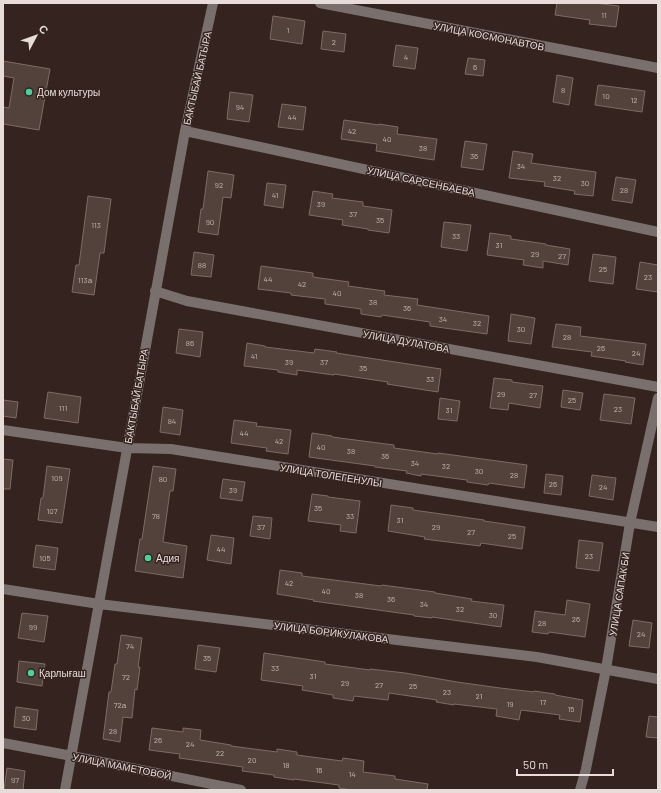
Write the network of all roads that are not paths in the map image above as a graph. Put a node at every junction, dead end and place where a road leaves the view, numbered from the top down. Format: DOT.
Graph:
graph roads {
  1 [pos="213,3"];
  2 [pos="320,3"];
  3 [pos="658,68"];
  4 [pos="185,131"];
  5 [pos="658,232"];
  6 [pos="155,291"];
  7 [pos="658,387"];
  8 [pos="658,398"];
  9 [pos="3,430"];
  10 [pos="127,448"];
  11 [pos="630,523"];
  12 [pos="658,527"];
  13 [pos="3,589"];
  14 [pos="99,604"];
  15 [pos="606,669"];
  16 [pos="658,679"];
  17 [pos="3,743"];
  18 [pos="72,756"];
  19 [pos="65,790"];
  20 [pos="241,790"];
  21 [pos="580,790"];
  1 -- 4 [label="street, БАКТЫБАЙ БАТЫРА"];
  2 -- 3 [label="street, УЛИЦА КОСМОНАВТОВ"];
  4 -- 5 [label="street, УЛИЦА САРСЕНБАЕВА"];
  4 -- 6 [label="street, БАКТЫБАЙ БАТЫРА"];
  6 -- 7 [label="street, УЛИЦА ДУЛАТОВА"];
  6 -- 10 [label="street, БАКТЫБАЙ БАТЫРА"];
  8 -- 11 [label="street, УЛИЦА САПАК БИ"];
  9 -- 10 [label="street, УЛИЦА ТОЛЕГЕНУЛЫ"];
  10 -- 11 [label="street, УЛИЦА ТОЛЕГЕНУЛЫ"];
  10 -- 14 [label="street, БАКТЫБАЙ БАТЫРА"];
  11 -- 12 [label="street, УЛИЦА ТОЛЕГЕНУЛЫ"];
  11 -- 15 [label="street, УЛИЦА САПАК БИ"];
  13 -- 14 [label="street, УЛИЦА БОРИКУЛАКОВА"];
  14 -- 15 [label="street, УЛИЦА БОРИКУЛАКОВА"];
  14 -- 18 [label="street, БАКТЫБАЙ БАТЫРА"];
  15 -- 16 [label="street, УЛИЦА БОРИКУЛАКОВА"];
  15 -- 21 [label="street, УЛИЦА САПАК БИ"];
  17 -- 18 [label="street, УЛИЦА МАМЕТОВОЙ"];
  18 -- 19 [label="street, БАКТЫБАЙ БАТЫРА"];
  18 -- 20 [label="street, УЛИЦА МАМЕТОВОЙ"];
}
